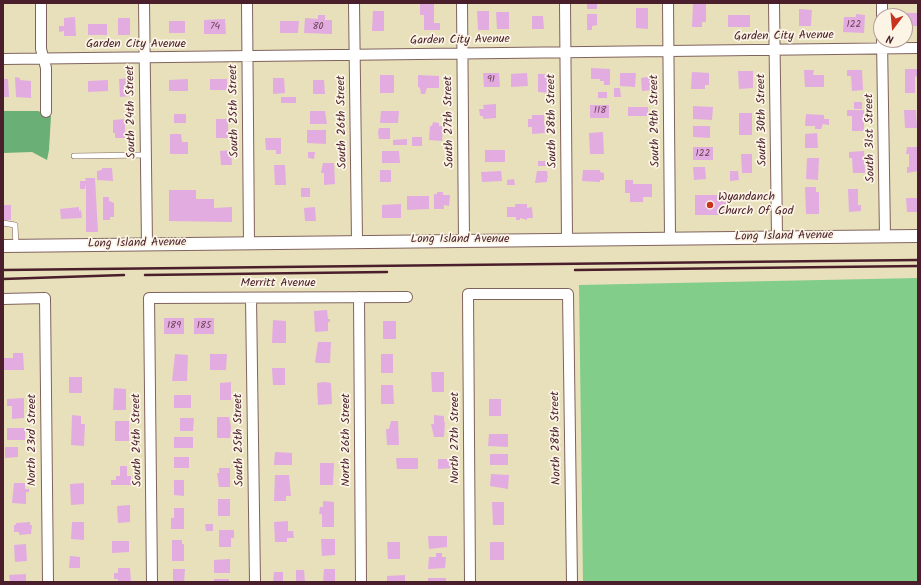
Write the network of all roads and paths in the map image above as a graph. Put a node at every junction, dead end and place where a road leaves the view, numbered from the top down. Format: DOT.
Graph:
graph roads {
  1 [pos="41,3"];
  2 [pos="144,3"];
  3 [pos="247,3"];
  4 [pos="354,3"];
  5 [pos="462,3"];
  6 [pos="565,3"];
  7 [pos="668,3"];
  8 [pos="774,3"];
  9 [pos="873,45"];
  10 [pos="882,48"];
  11 [pos="775,50"];
  12 [pos="668,52"];
  13 [pos="565,53"];
  14 [pos="462,54"];
  15 [pos="355,56"];
  16 [pos="247,57"];
  17 [pos="44,58"];
  18 [pos="145,58"];
  19 [pos="3,59"];
  20 [pos="46,112"];
  21 [pos="146,155"];
  22 [pos="74,156"];
  23 [pos="3,223"];
  24 [pos="885,236"];
  25 [pos="918,236"];
  26 [pos="777,237"];
  27 [pos="670,238"];
  28 [pos="567,239"];
  29 [pos="464,240"];
  30 [pos="357,241"];
  31 [pos="249,243"];
  32 [pos="147,244"];
  33 [pos="3,246"];
  34 [pos="16,246"];
  35 [pos="468,294"];
  36 [pos="359,297"];
  37 [pos="407,297"];
  38 [pos="149,298"];
  39 [pos="251,298"];
  40 [pos="3,299"];
  41 [pos="48,582"];
  42 [pos="152,582"];
  43 [pos="255,582"];
  44 [pos="361,582"];
  45 [pos="470,582"];
  46 [pos="572,582"];
  1 -- 17 [label="street"];
  2 -- 18 [label="street, South 24th Street"];
  3 -- 16 [label="street, South 25th Street"];
  4 -- 15 [label="street, South 26th Street"];
  5 -- 14 [label="street, South 27th Street"];
  6 -- 13 [label="street, South 28th Street"];
  7 -- 12 [label="street, South 29th Street"];
  8 -- 11 [label="street, South 30th Street"];
  9 -- 11 [label="street, Garden City Avenue"];
  10 -- 24 [label="street, South 31st Street"];
  11 -- 12 [label="street, Garden City Avenue"];
  11 -- 26 [label="street, South 30th Street"];
  12 -- 13 [label="street, Garden City Avenue"];
  12 -- 27 [label="street, South 29th Street"];
  13 -- 14 [label="street, Garden City Avenue"];
  13 -- 28 [label="street, South 28th Street"];
  14 -- 15 [label="street, Garden City Avenue"];
  14 -- 29 [label="street, South 27th Street"];
  15 -- 16 [label="street, Garden City Avenue"];
  15 -- 30 [label="street, South 26th Street"];
  16 -- 18 [label="street, Garden City Avenue"];
  16 -- 31 [label="street, South 25th Street"];
  17 -- 18 [label="street, Garden City Avenue"];
  17 -- 19 [label="street, Garden City Avenue"];
  17 -- 20 [label="street"];
  18 -- 21 [label="street, South 24th Street"];
  21 -- 22 [label="lane"];
  21 -- 32 [label="street, South 24th Street"];
  23 -- 34 [label="lane"];
  24 -- 25 [label="street, Long Island Avenue"];
  24 -- 26 [label="street, Long Island Avenue"];
  26 -- 27 [label="street, Long Island Avenue"];
  27 -- 28 [label="street, Long Island Avenue"];
  28 -- 29 [label="street, Long Island Avenue"];
  29 -- 30 [label="street, Long Island Avenue"];
  30 -- 31 [label="street, Long Island Avenue"];
  31 -- 32 [label="street, Long Island Avenue"];
  32 -- 34 [label="street, Long Island Avenue"];
  33 -- 34 [label="street, Long Island Avenue"];
  35 -- 45 [label="street, North 27th Street"];
  35 -- 46 [label="street, North 28th Street"];
  36 -- 37 [label="street, Merritt Avenue"];
  36 -- 39 [label="street, Merritt Avenue"];
  36 -- 44 [label="street, North 26th Street"];
  38 -- 39 [label="street, Merritt Avenue"];
  38 -- 42 [label="street, South 24th Street"];
  39 -- 43 [label="street, South 25th Street"];
  40 -- 41 [label="street, North 23rd Street"];
}
